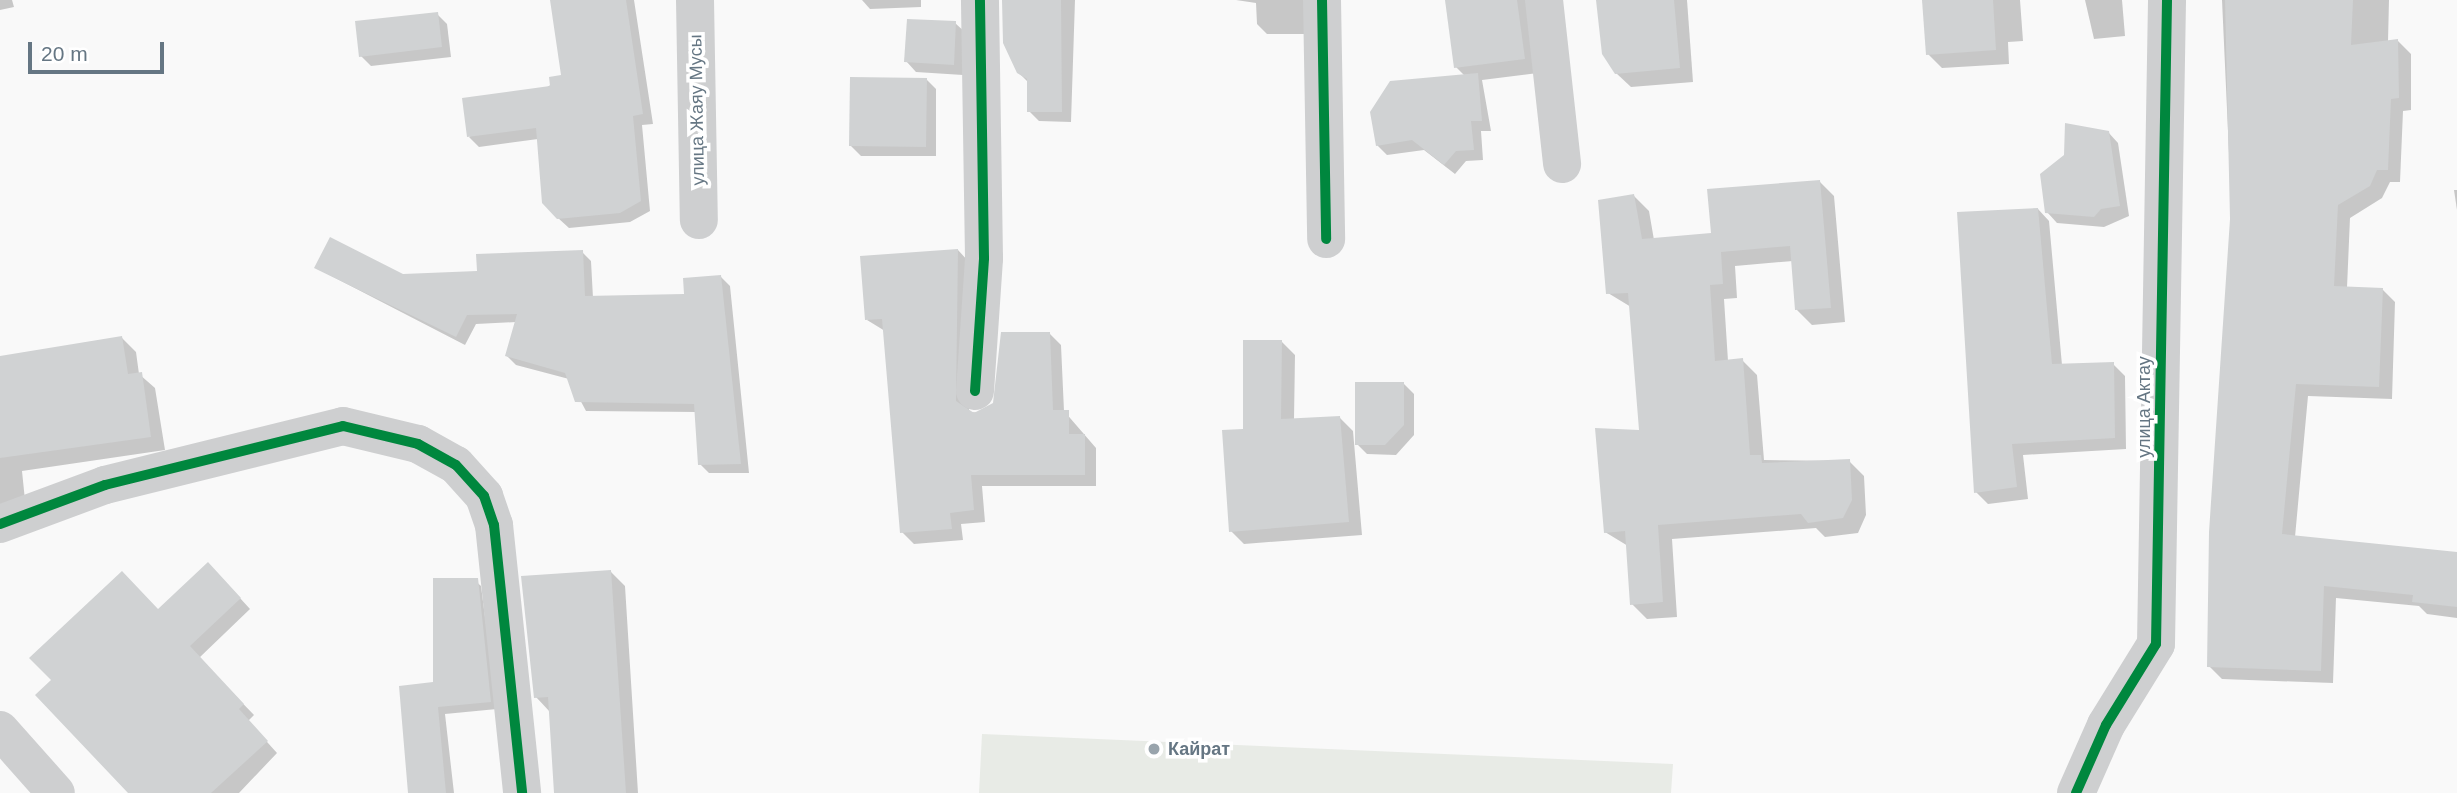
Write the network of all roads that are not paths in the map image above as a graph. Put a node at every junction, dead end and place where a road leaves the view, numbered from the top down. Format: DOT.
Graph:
graph roads {
  1 [pos="695,0"];
  2 [pos="980,0"];
  3 [pos="1322,0"];
  4 [pos="1544,0"];
  5 [pos="2168,0"];
  6 [pos="1562,164"];
  7 [pos="699,220"];
  8 [pos="1326,239"];
  9 [pos="975,391"];
  10 [pos="0,524"];
  11 [pos="0,730"];
  12 [pos="56,793"];
  13 [pos="522,793"];
  14 [pos="2076,793"];
  1 -- 7 [label="street, улица Жаяу Мусы"];
  2 -- 9 [label="street"];
  3 -- 8 [label="street"];
  4 -- 6 [label="street"];
  5 -- 14 [label="street, улица Актау"];
  10 -- 13 [label="street"];
  11 -- 12 [label="street"];
}
